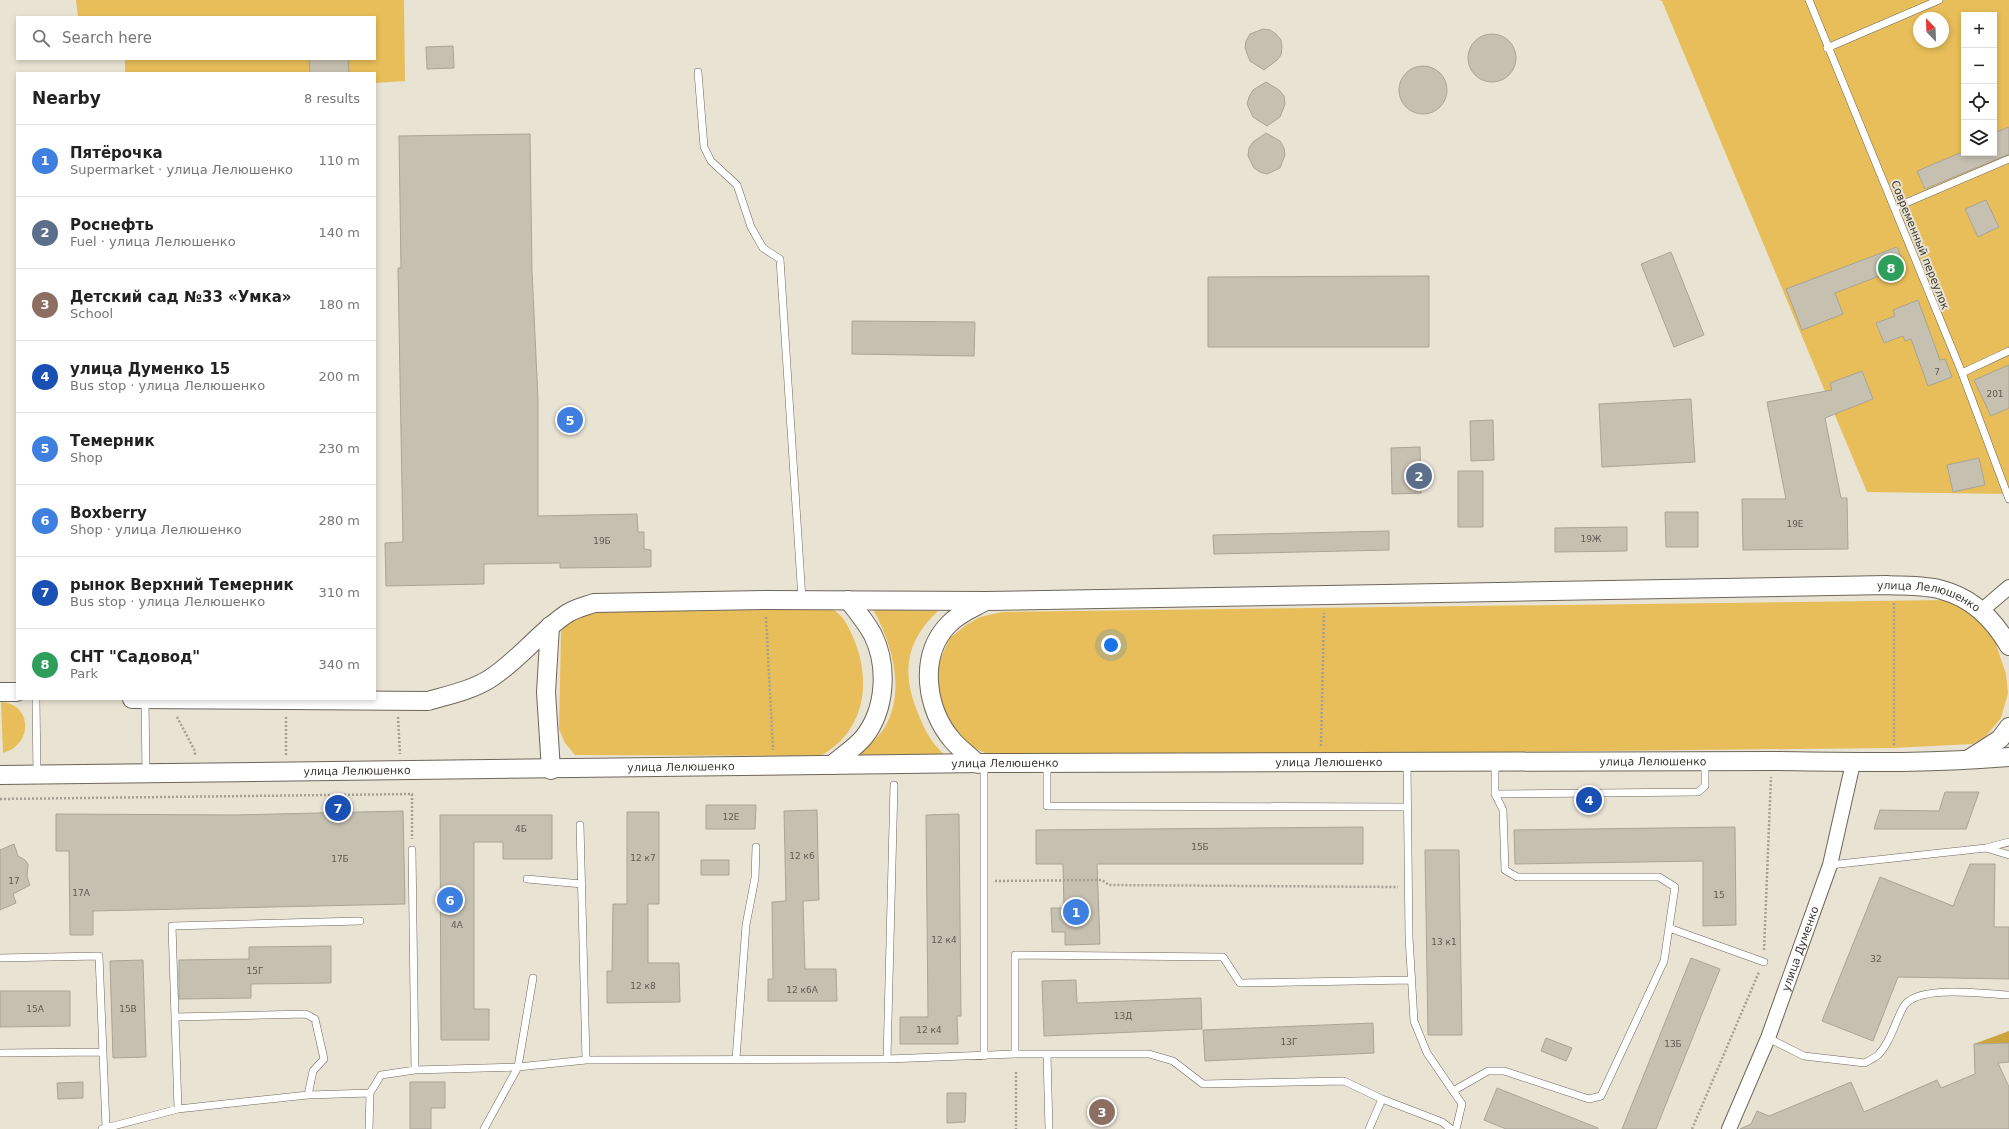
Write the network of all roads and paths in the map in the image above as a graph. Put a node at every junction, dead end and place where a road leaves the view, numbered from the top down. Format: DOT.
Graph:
graph roads {
  1 [pos="1809,0"];
  2 [pos="1939,0"];
  3 [pos="1827,48"];
  4 [pos="698,72"];
  5 [pos="2009,159"];
  6 [pos="1894,208"];
  7 [pos="2009,351"];
  8 [pos="1962,374"];
  9 [pos="2009,499"];
  10 [pos="1894,586"];
  11 [pos="2009,587"];
  12 [pos="1324,595"];
  13 [pos="765,600"];
  14 [pos="802,600"];
  15 [pos="848,600"];
  16 [pos="986,601"];
  17 [pos="1981,611"];
  18 [pos="550,626"];
  19 [pos="2009,646"];
  20 [pos="0,692"];
  21 [pos="16,692"];
  22 [pos="36,700"];
  23 [pos="138,700"];
  24 [pos="168,700"];
  25 [pos="286,700"];
  26 [pos="397,700"];
  27 [pos="2009,727"];
  28 [pos="2009,757"];
  29 [pos="1966,761"];
  30 [pos="1321,762"];
  31 [pos="1407,762"];
  32 [pos="1494,762"];
  33 [pos="1705,762"];
  34 [pos="1853,762"];
  35 [pos="1894,762"];
  36 [pos="1047,763"];
  37 [pos="981,764"];
  38 [pos="832,765"];
  39 [pos="773,766"];
  40 [pos="400,770"];
  41 [pos="551,770"];
  42 [pos="286,772"];
  43 [pos="146,774"];
  44 [pos="196,774"];
  45 [pos="0,775"];
  46 [pos="37,775"];
  47 [pos="894,785"];
  48 [pos="1495,794"];
  49 [pos="402,795"];
  50 [pos="0,799"];
  51 [pos="1406,807"];
  52 [pos="580,825"];
  53 [pos="2009,842"];
  54 [pos="756,847"];
  55 [pos="1986,848"];
  56 [pos="412,850"];
  57 [pos="2009,856"];
  58 [pos="1830,865"];
  59 [pos="527,879"];
  60 [pos="984,881"];
  61 [pos="582,884"];
  62 [pos="1408,887"];
  63 [pos="360,921"];
  64 [pos="1669,928"];
  65 [pos="0,958"];
  66 [pos="1764,962"];
  67 [pos="533,978"];
  68 [pos="1411,980"];
  69 [pos="2009,995"];
  70 [pos="175,1018"];
  71 [pos="1768,1038"];
  72 [pos="103,1052"];
  73 [pos="0,1053"];
  74 [pos="1015,1054"];
  75 [pos="1047,1054"];
  76 [pos="984,1056"];
  77 [pos="736,1059"];
  78 [pos="887,1059"];
  79 [pos="586,1060"];
  80 [pos="518,1066"];
  81 [pos="415,1070"];
  82 [pos="1016,1072"];
  83 [pos="1453,1091"];
  84 [pos="370,1093"];
  85 [pos="308,1095"];
  86 [pos="1382,1099"];
  87 [pos="178,1108"];
  88 [pos="104,1128"];
  89 [pos="369,1129"];
  90 [pos="484,1129"];
  91 [pos="1016,1129"];
  92 [pos="1049,1129"];
  93 [pos="1369,1129"];
  94 [pos="1451,1129"];
  95 [pos="1456,1129"];
  96 [pos="1729,1129"];
  1 -- 3 [label="lane, Современный переулок"];
  2 -- 3 [label="lane"];
  3 -- 6 [label="lane, Современный переулок"];
  4 -- 14 [label="lane"];
  5 -- 6 [label="lane"];
  6 -- 8 [label="lane, Современный переулок"];
  7 -- 8 [label="lane"];
  8 -- 9 [label="lane, Современный переулок"];
  10 -- 12 [label="street, улица Лелюшенко"];
  10 -- 17 [label="street, улица Лелюшенко"];
  10 -- 35 [label="path"];
  11 -- 17 [label="street"];
  12 -- 16 [label="street, улица Лелюшенко"];
  12 -- 30 [label="path"];
  13 -- 14 [label="street, улица Лелюшенко"];
  13 -- 18 [label="street, улица Лелюшенко"];
  13 -- 39 [label="path"];
  14 -- 15 [label="street, улица Лелюшенко"];
  15 -- 16 [label="street, улица Лелюшенко"];
  15 -- 38 [label="street"];
  16 -- 37 [label="street"];
  17 -- 19 [label="street, улица Лелюшенко"];
  18 -- 26 [label="street, улица Лелюшенко"];
  18 -- 41 [label="street"];
  20 -- 21 [label="street"];
  22 -- 46 [label="lane"];
  23 -- 43 [label="lane"];
  24 -- 25 [label="street, улица Лелюшенко"];
  24 -- 44 [label="path"];
  25 -- 26 [label="street, улица Лелюшенко"];
  25 -- 42 [label="path"];
  26 -- 40 [label="path"];
  27 -- 29 [label="street"];
  28 -- 29 [label="street, улица Лелюшенко"];
  29 -- 35 [label="street, улица Лелюшенко"];
  30 -- 31 [label="street, улица Лелюшенко"];
  30 -- 36 [label="street, улица Лелюшенко"];
  31 -- 32 [label="street, улица Лелюшенко"];
  31 -- 51 [label="lane"];
  32 -- 33 [label="street, улица Лелюшенко"];
  32 -- 48 [label="lane"];
  33 -- 34 [label="street, улица Лелюшенко"];
  33 -- 48 [label="lane"];
  34 -- 35 [label="street, улица Лелюшенко"];
  34 -- 58 [label="street, улица Думенко"];
  36 -- 37 [label="street, улица Лелюшенко"];
  36 -- 51 [label="lane"];
  37 -- 38 [label="street, улица Лелюшенко"];
  37 -- 60 [label="lane"];
  38 -- 39 [label="street, улица Лелюшенко"];
  39 -- 41 [label="street, улица Лелюшенко"];
  40 -- 41 [label="street, улица Лелюшенко"];
  40 -- 42 [label="street, улица Лелюшенко"];
  40 -- 49 [label="path"];
  42 -- 44 [label="street, улица Лелюшенко"];
  43 -- 44 [label="street, улица Лелюшенко"];
  43 -- 46 [label="street, улица Лелюшенко"];
  45 -- 46 [label="street, улица Лелюшенко"];
  47 -- 78 [label="lane"];
  48 -- 64 [label="lane"];
  49 -- 50 [label="path"];
  49 -- 56 [label="path"];
  51 -- 62 [label="lane"];
  52 -- 61 [label="lane"];
  53 -- 55 [label="lane"];
  54 -- 77 [label="lane"];
  55 -- 57 [label="lane"];
  55 -- 58 [label="lane"];
  56 -- 81 [label="lane"];
  58 -- 71 [label="street, улица Думенко"];
  59 -- 61 [label="lane"];
  60 -- 62 [label="path"];
  60 -- 76 [label="lane"];
  61 -- 79 [label="lane"];
  62 -- 68 [label="lane"];
  63 -- 70 [label="lane"];
  64 -- 66 [label="lane"];
  64 -- 83 [label="lane"];
  65 -- 72 [label="lane"];
  67 -- 80 [label="lane"];
  68 -- 74 [label="lane"];
  68 -- 83 [label="lane"];
  69 -- 71 [label="lane"];
  70 -- 85 [label="lane"];
  70 -- 87 [label="lane"];
  71 -- 96 [label="street, улица Думенко"];
  72 -- 73 [label="lane"];
  72 -- 88 [label="lane"];
  74 -- 75 [label="lane"];
  74 -- 76 [label="lane"];
  75 -- 86 [label="lane"];
  75 -- 92 [label="lane"];
  76 -- 78 [label="lane"];
  77 -- 78 [label="lane"];
  77 -- 79 [label="lane"];
  79 -- 80 [label="lane"];
  80 -- 81 [label="lane"];
  80 -- 90 [label="lane"];
  81 -- 84 [label="lane"];
  82 -- 91 [label="path"];
  83 -- 95 [label="lane"];
  84 -- 85 [label="lane"];
  84 -- 89 [label="lane"];
  85 -- 87 [label="lane"];
  86 -- 93 [label="lane"];
  86 -- 94 [label="lane"];
  87 -- 88 [label="lane"];
}
